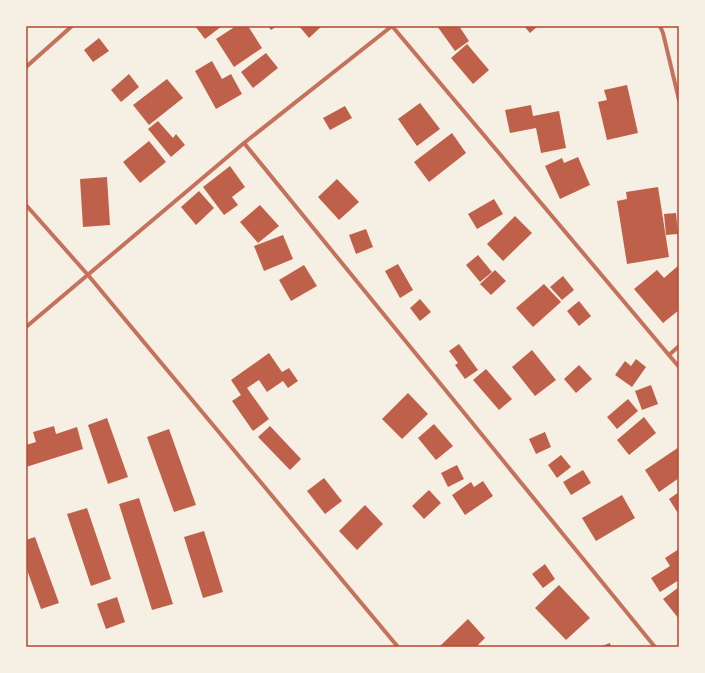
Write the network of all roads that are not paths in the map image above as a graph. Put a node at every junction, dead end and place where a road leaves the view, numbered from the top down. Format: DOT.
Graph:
graph roads {
  1 [pos="72,26"];
  2 [pos="392,26"];
  3 [pos="660,26"];
  4 [pos="26,67"];
  5 [pos="679,100"];
  6 [pos="244,143"];
  7 [pos="26,205"];
  8 [pos="88,275"];
  9 [pos="26,327"];
  10 [pos="679,346"];
  11 [pos="669,355"];
  12 [pos="679,367"];
  13 [pos="398,647"];
  14 [pos="655,647"];
  1 -- 4 [label="street"];
  2 -- 6 [label="street"];
  2 -- 11 [label="street"];
  3 -- 5 [label="street"];
  6 -- 8 [label="street"];
  6 -- 14 [label="street"];
  7 -- 8 [label="street"];
  8 -- 9 [label="street"];
  8 -- 13 [label="street"];
  10 -- 11 [label="street"];
  11 -- 12 [label="street"];
}
